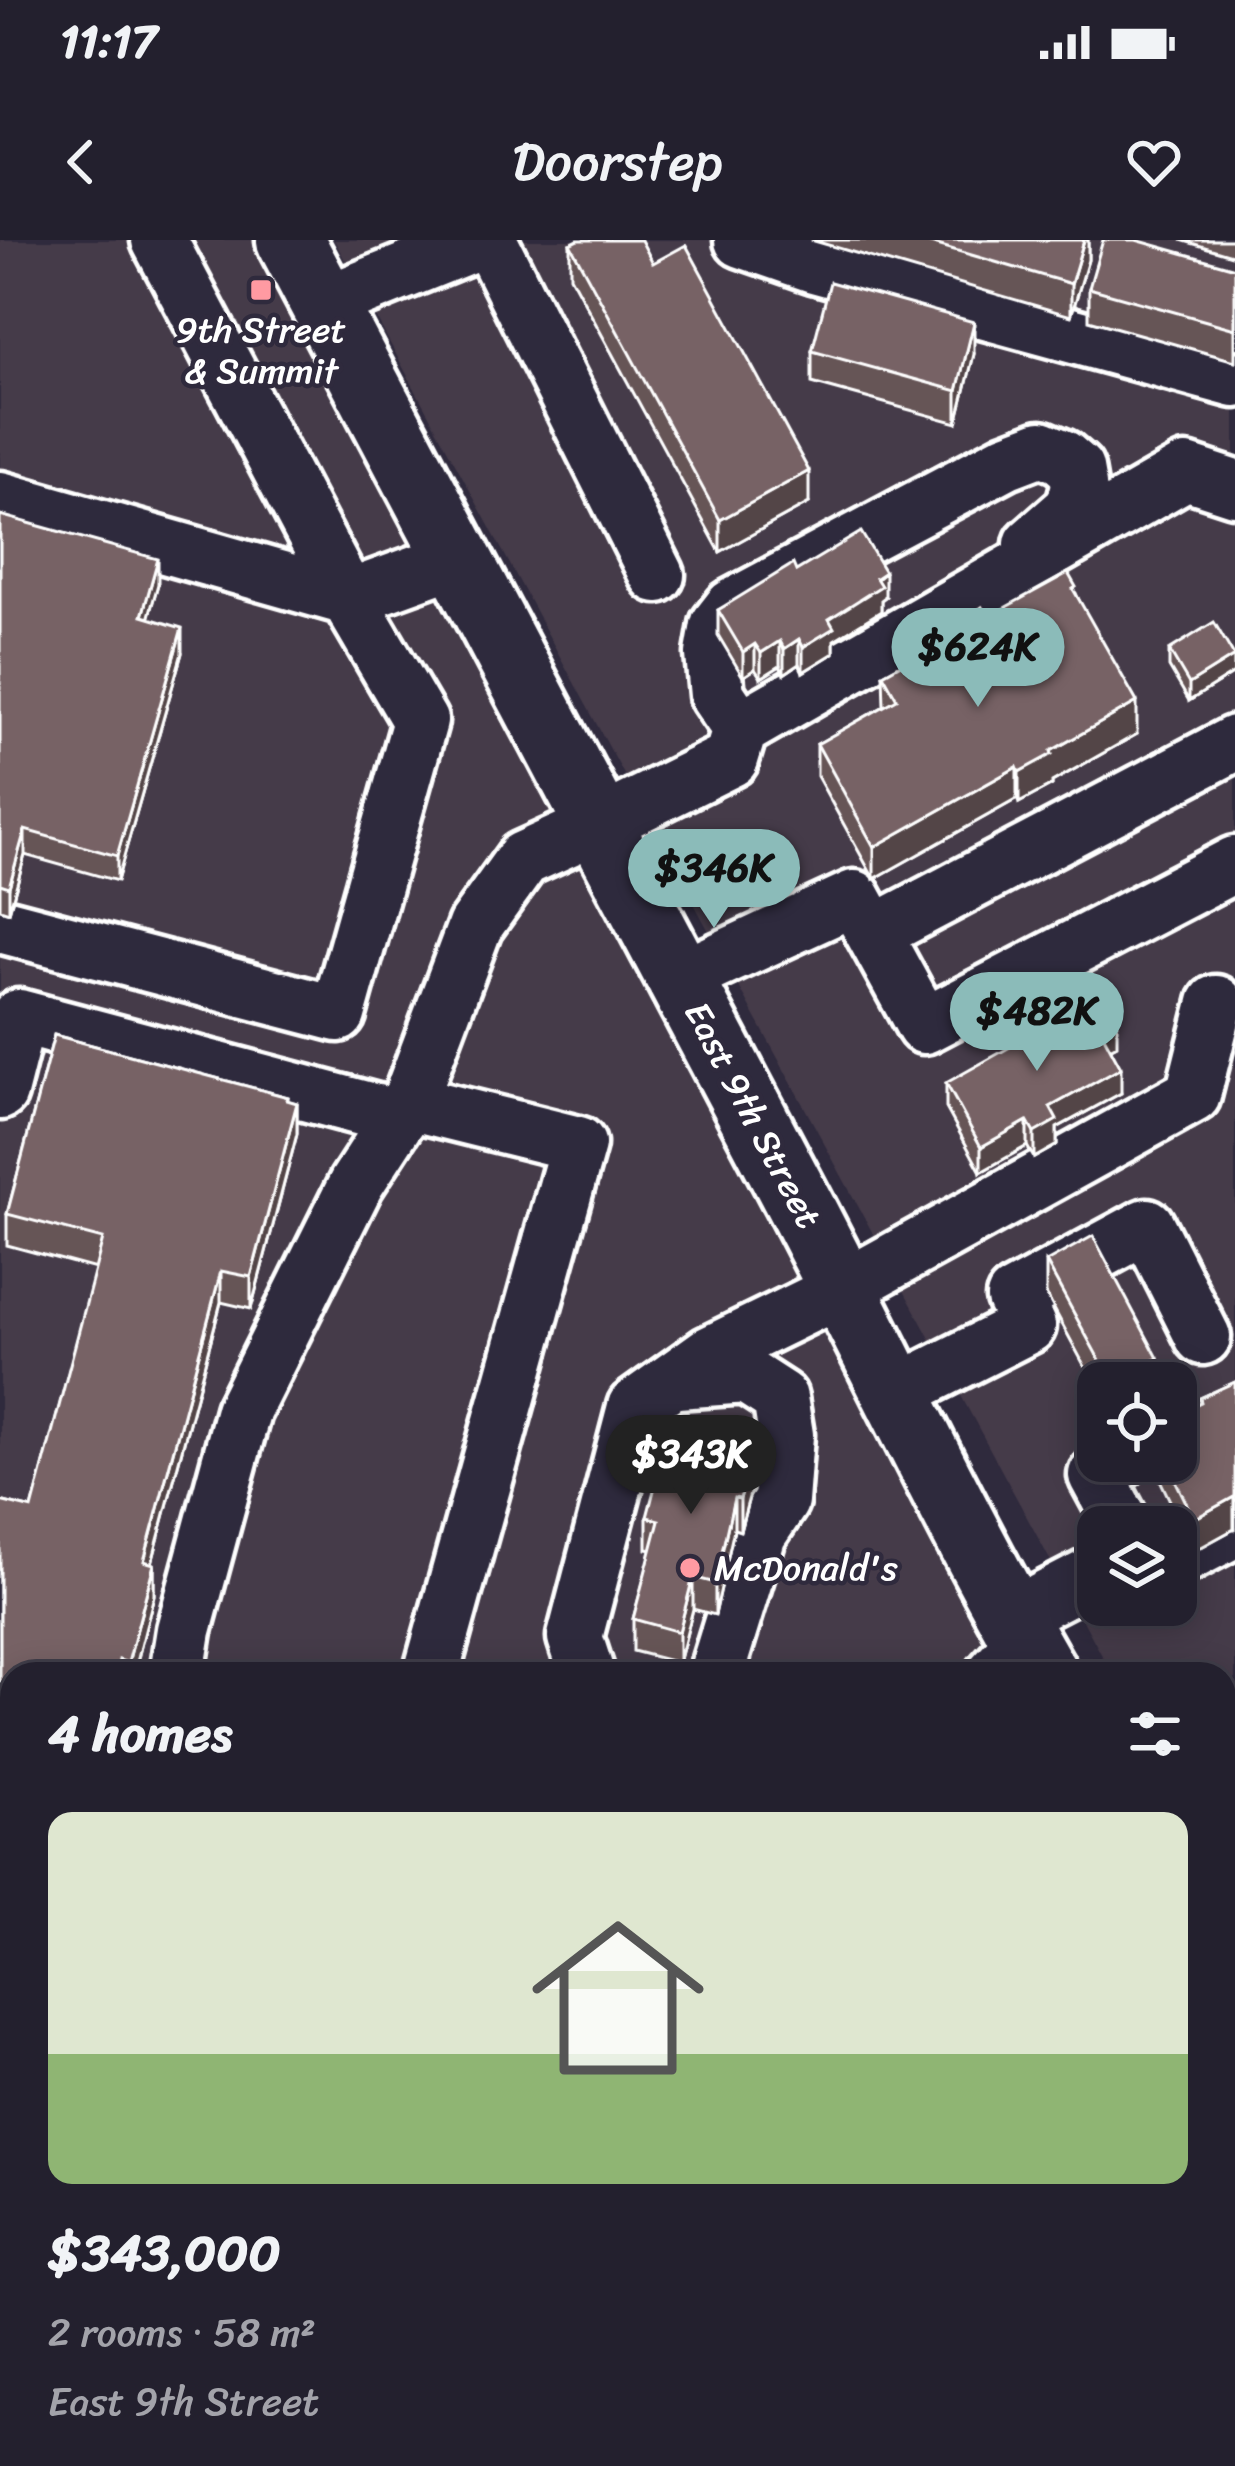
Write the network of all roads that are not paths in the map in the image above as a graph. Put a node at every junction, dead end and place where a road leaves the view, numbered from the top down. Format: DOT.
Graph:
graph roads {
  1 [pos="160,240"];
  2 [pos="290,240"];
  3 [pos="486,240"];
  4 [pos="742,240"];
  5 [pos="324,304"];
  6 [pos="1235,380"];
  7 [pos="1235,488"];
  8 [pos="0,499"];
  9 [pos="460,557"];
  10 [pos="1026,564"];
  11 [pos="656,575"];
  12 [pos="348,598"];
  13 [pos="740,729"];
  14 [pos="1235,743"];
  15 [pos="600,824"];
  16 [pos="1235,864"];
  17 [pos="0,925"];
  18 [pos="874,933"];
  19 [pos="681,978"];
  20 [pos="1216,1003"];
  21 [pos="0,1092"];
  22 [pos="404,1110"];
  23 [pos="844,1288"];
  24 [pos="1203,1337"];
  25 [pos="671,1381"];
  26 [pos="896,1393"];
  27 [pos="632,1418"];
  28 [pos="781,1501"];
  29 [pos="1235,1529"];
  30 [pos="1197,1549"];
  31 [pos="1077,1593"];
  32 [pos="1018,1652"];
  33 [pos="179,1662"];
  34 [pos="434,1662"];
  35 [pos="582,1662"];
  36 [pos="609,1662"];
  37 [pos="720,1662"];
  38 [pos="739,1662"];
  1 -- 12 [label="street"];
  2 -- 5 [label="main road, East 9th Street"];
  3 -- 5 [label="street"];
  3 -- 11 [label="street"];
  4 -- 6 [label="street"];
  5 -- 9 [label="main road, East 9th Street"];
  7 -- 10 [label="street"];
  8 -- 12 [label="street"];
  9 -- 12 [label="street"];
  9 -- 15 [label="main road, East 9th Street"];
  10 -- 13 [label="street"];
  10 -- 13 [label="street"];
  12 -- 17 [label="street"];
  13 -- 15 [label="street"];
  14 -- 18 [label="street"];
  15 -- 19 [label="main road, East 9th Street"];
  15 -- 22 [label="street"];
  16 -- 18 [label="street"];
  18 -- 19 [label="street"];
  19 -- 23 [label="main road, East 9th Street"];
  20 -- 23 [label="street"];
  21 -- 22 [label="street"];
  22 -- 33 [label="street"];
  22 -- 34 [label="street"];
  23 -- 25 [label="street"];
  23 -- 26 [label="main road, East 9th Street"];
  24 -- 26 [label="street"];
  25 -- 27 [label="street"];
  25 -- 28 [label="street"];
  26 -- 32 [label="main road, East 9th Street"];
  27 -- 35 [label="street"];
  27 -- 36 [label="street"];
  28 -- 37 [label="street"];
  28 -- 38 [label="street"];
  29 -- 30 [label="street"];
  31 -- 32 [label="street"];
}
